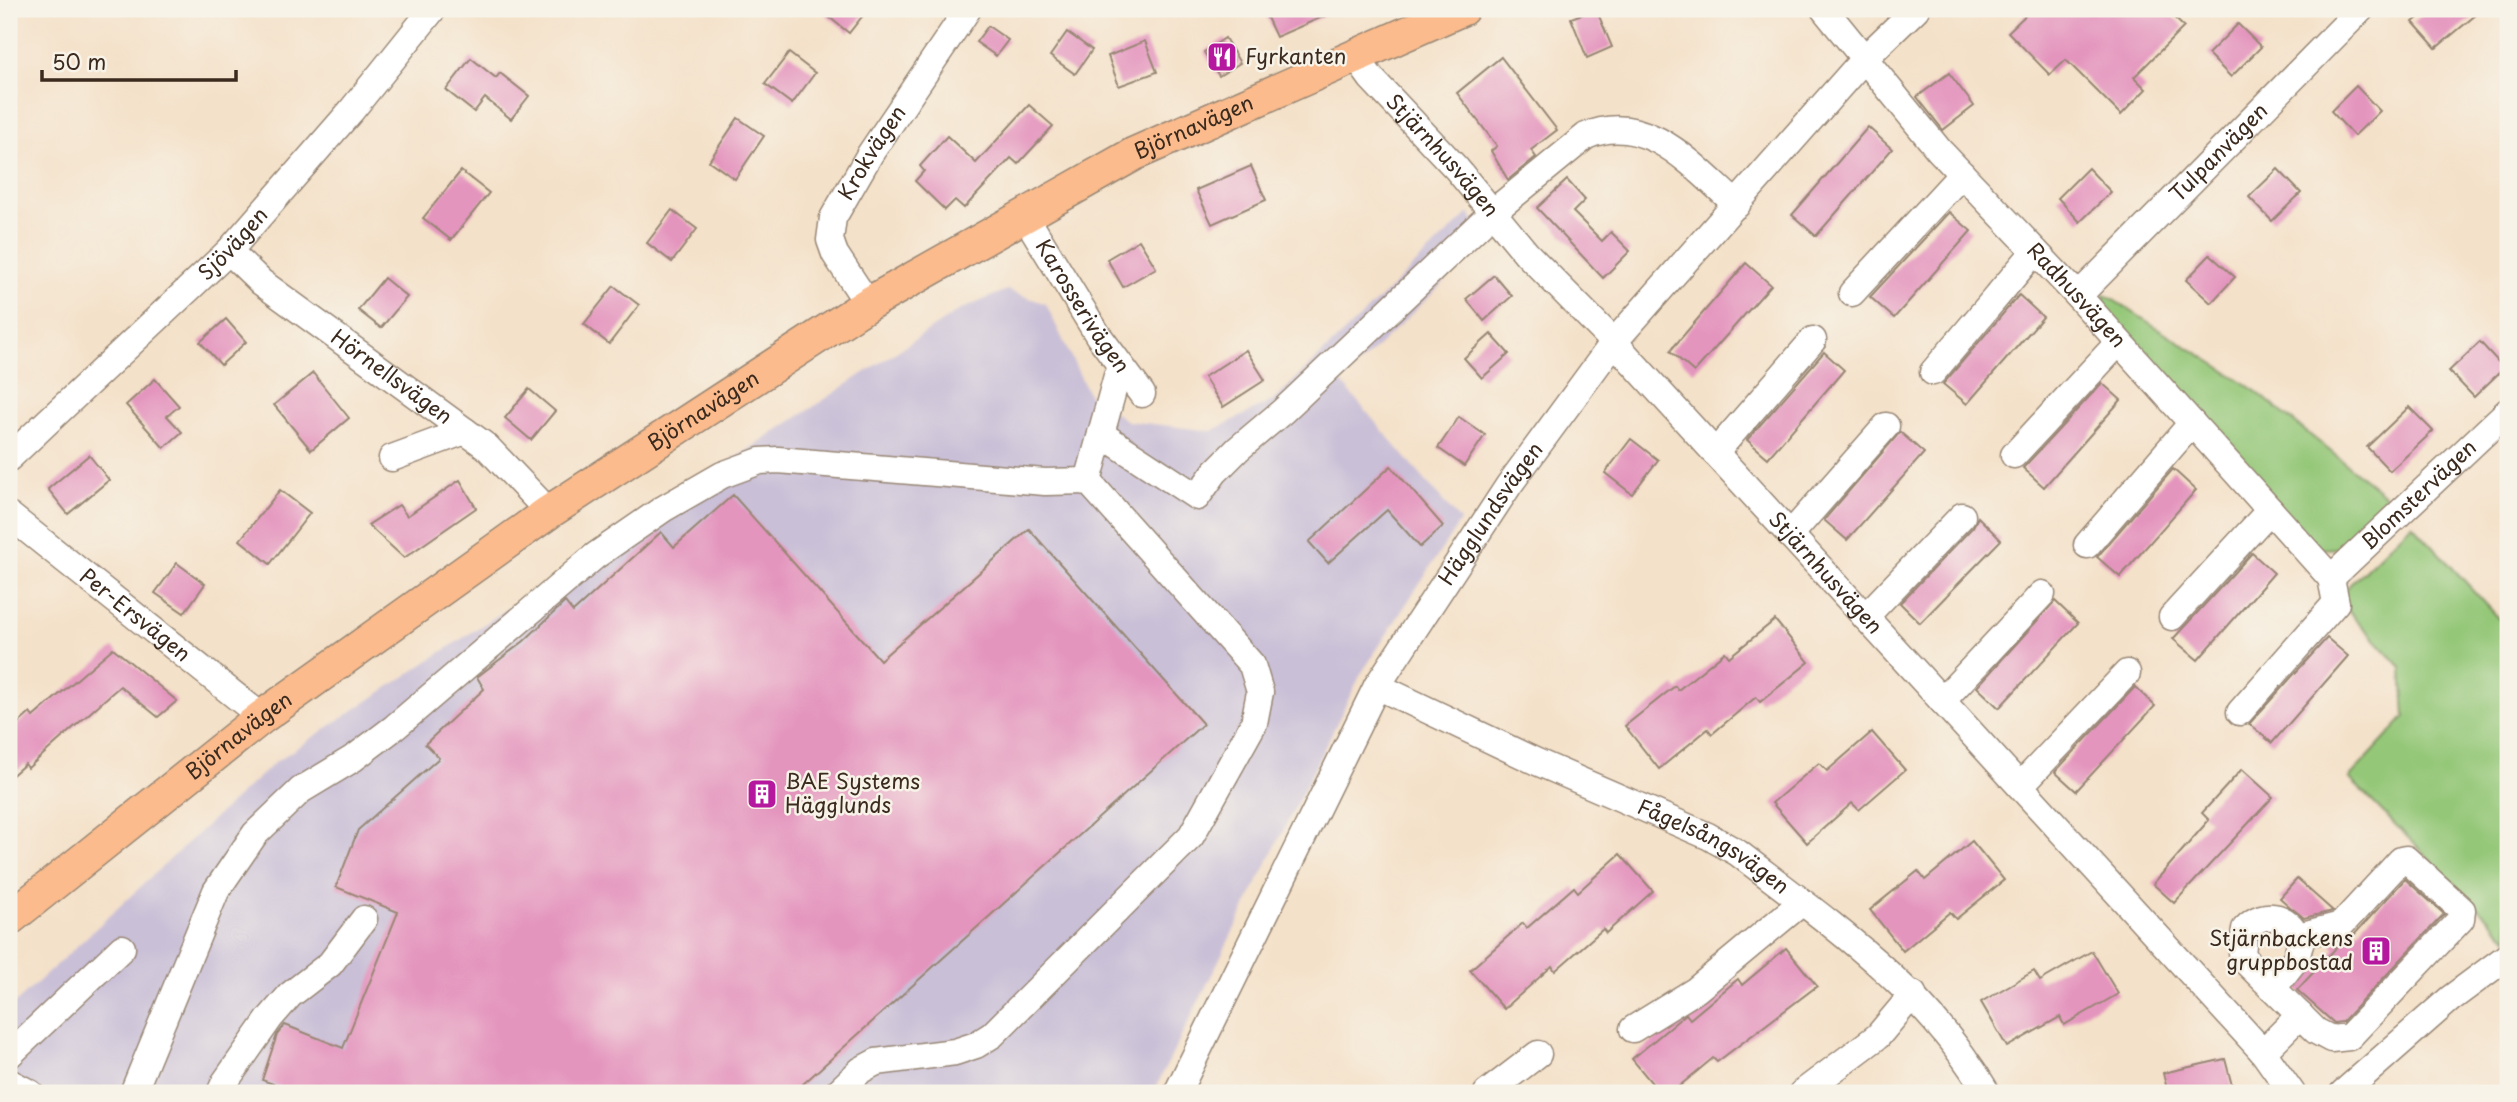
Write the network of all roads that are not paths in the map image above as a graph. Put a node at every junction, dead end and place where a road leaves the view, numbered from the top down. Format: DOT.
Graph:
graph roads {
  1 [pos="433,9"];
  2 [pos="968,9"];
  3 [pos="1462,9"];
  4 [pos="1824,9"];
  5 [pos="1916,9"];
  6 [pos="2361,9"];
  7 [pos="1356,57"];
  8 [pos="1864,59"];
  9 [pos="1962,174"];
  10 [pos="1737,205"];
  11 [pos="1493,212"];
  12 [pos="1025,216"];
  13 [pos="229,251"];
  14 [pos="2035,251"];
  15 [pos="1852,293"];
  16 [pos="2078,296"];
  17 [pos="868,304"];
  18 [pos="1813,340"];
  19 [pos="1615,342"];
  20 [pos="2119,342"];
  21 [pos="1120,365"];
  22 [pos="1933,372"];
  23 [pos="1142,394"];
  24 [pos="2508,411"];
  25 [pos="2192,423"];
  26 [pos="1886,426"];
  27 [pos="464,431"];
  28 [pos="1101,434"];
  29 [pos="1715,453"];
  30 [pos="2014,455"];
  31 [pos="9,458"];
  32 [pos="392,458"];
  33 [pos="1088,481"];
  34 [pos="2270,510"];
  35 [pos="549,512"];
  36 [pos="9,515"];
  37 [pos="1962,516"];
  38 [pos="1790,535"];
  39 [pos="2087,545"];
  40 [pos="2331,578"];
  41 [pos="2042,594"];
  42 [pos="1865,617"];
  43 [pos="2172,617"];
  44 [pos="2127,673"];
  45 [pos="1377,686"];
  46 [pos="1942,701"];
  47 [pos="2240,712"];
  48 [pos="262,717"];
  49 [pos="2020,786"];
  50 [pos="1802,902"];
  51 [pos="9,919"];
  52 [pos="364,919"];
  53 [pos="2298,936"];
  54 [pos="122,948"];
  55 [pos="2508,956"];
  56 [pos="2274,988"];
  57 [pos="1913,994"];
  58 [pos="2300,1015"];
  59 [pos="1633,1028"];
  60 [pos="2263,1052"];
  61 [pos="1538,1054"];
  62 [pos="9,1055"];
  63 [pos="9,1082"];
  64 [pos="30,1093"];
  65 [pos="133,1093"];
  66 [pos="220,1093"];
  67 [pos="837,1093"];
  68 [pos="1177,1093"];
  69 [pos="1487,1093"];
  70 [pos="1802,1093"];
  71 [pos="1987,1093"];
  72 [pos="2292,1093"];
  73 [pos="2343,1093"];
  1 -- 13 [label="street, Sjövägen"];
  2 -- 17 [label="street, Krokvägen"];
  3 -- 7 [label="main road, Björnavägen"];
  4 -- 8 [label="street, Radhusvägen"];
  5 -- 8 [label="street, Hägglundsvägen"];
  6 -- 16 [label="street, Tulpanvägen"];
  7 -- 11 [label="street, Stjärnhusvägen"];
  7 -- 12 [label="main road, Björnavägen"];
  8 -- 9 [label="street, Radhusvägen"];
  8 -- 10 [label="street, Hägglundsvägen"];
  9 -- 14 [label="street, Radhusvägen"];
  9 -- 15 [label="street"];
  10 -- 11 [label="street"];
  10 -- 19 [label="street, Hägglundsvägen"];
  11 -- 19 [label="street, Stjärnhusvägen"];
  11 -- 28 [label="street"];
  12 -- 17 [label="main road, Björnavägen"];
  12 -- 21 [label="street, Karosserivägen"];
  13 -- 27 [label="street, Hörnellsvägen"];
  13 -- 31 [label="street, Sjövägen"];
  14 -- 16 [label="street, Radhusvägen"];
  14 -- 22 [label="street"];
  16 -- 20 [label="street, Radhusvägen"];
  17 -- 35 [label="main road, Björnavägen"];
  18 -- 29 [label="street"];
  19 -- 29 [label="street, Stjärnhusvägen"];
  19 -- 45 [label="street, Hägglundsvägen"];
  20 -- 25 [label="street, Radhusvägen"];
  20 -- 30 [label="street"];
  21 -- 23 [label="street, Karosserivägen"];
  21 -- 28 [label="street"];
  24 -- 40 [label="street, Blomstervägen"];
  25 -- 34 [label="street, Radhusvägen"];
  25 -- 39 [label="street"];
  26 -- 38 [label="street"];
  27 -- 32 [label="street"];
  27 -- 35 [label="street, Hörnellsvägen"];
  28 -- 33 [label="street"];
  29 -- 38 [label="street, Stjärnhusvägen"];
  33 -- 65 [label="street"];
  33 -- 67 [label="street"];
  34 -- 40 [label="street, Radhusvägen"];
  34 -- 43 [label="street"];
  35 -- 48 [label="main road, Björnavägen"];
  36 -- 48 [label="street, Per-Ersvägen"];
  37 -- 42 [label="street"];
  38 -- 42 [label="street, Stjärnhusvägen"];
  40 -- 47 [label="street"];
  41 -- 46 [label="street"];
  42 -- 46 [label="street, Stjärnhusvägen"];
  44 -- 49 [label="street"];
  45 -- 50 [label="street, Fågelsångsvägen"];
  45 -- 68 [label="street, Hägglundsvägen"];
  46 -- 49 [label="street, Stjärnhusvägen"];
  48 -- 51 [label="main road, Björnavägen"];
  49 -- 60 [label="street, Stjärnhusvägen"];
  50 -- 57 [label="street, Fågelsångsvägen"];
  50 -- 59 [label="street"];
  52 -- 66 [label="street"];
  53 -- 56 [label="street"];
  53 -- 56 [label="street"];
  53 -- 58 [label="street"];
  54 -- 62 [label="street"];
  55 -- 73 [label="street"];
  56 -- 58 [label="street"];
  57 -- 70 [label="street"];
  57 -- 71 [label="street, Fågelsångsvägen"];
  58 -- 60 [label="street"];
  60 -- 72 [label="street, Stjärnhusvägen"];
  61 -- 69 [label="street"];
  63 -- 64 [label="street"];
}
